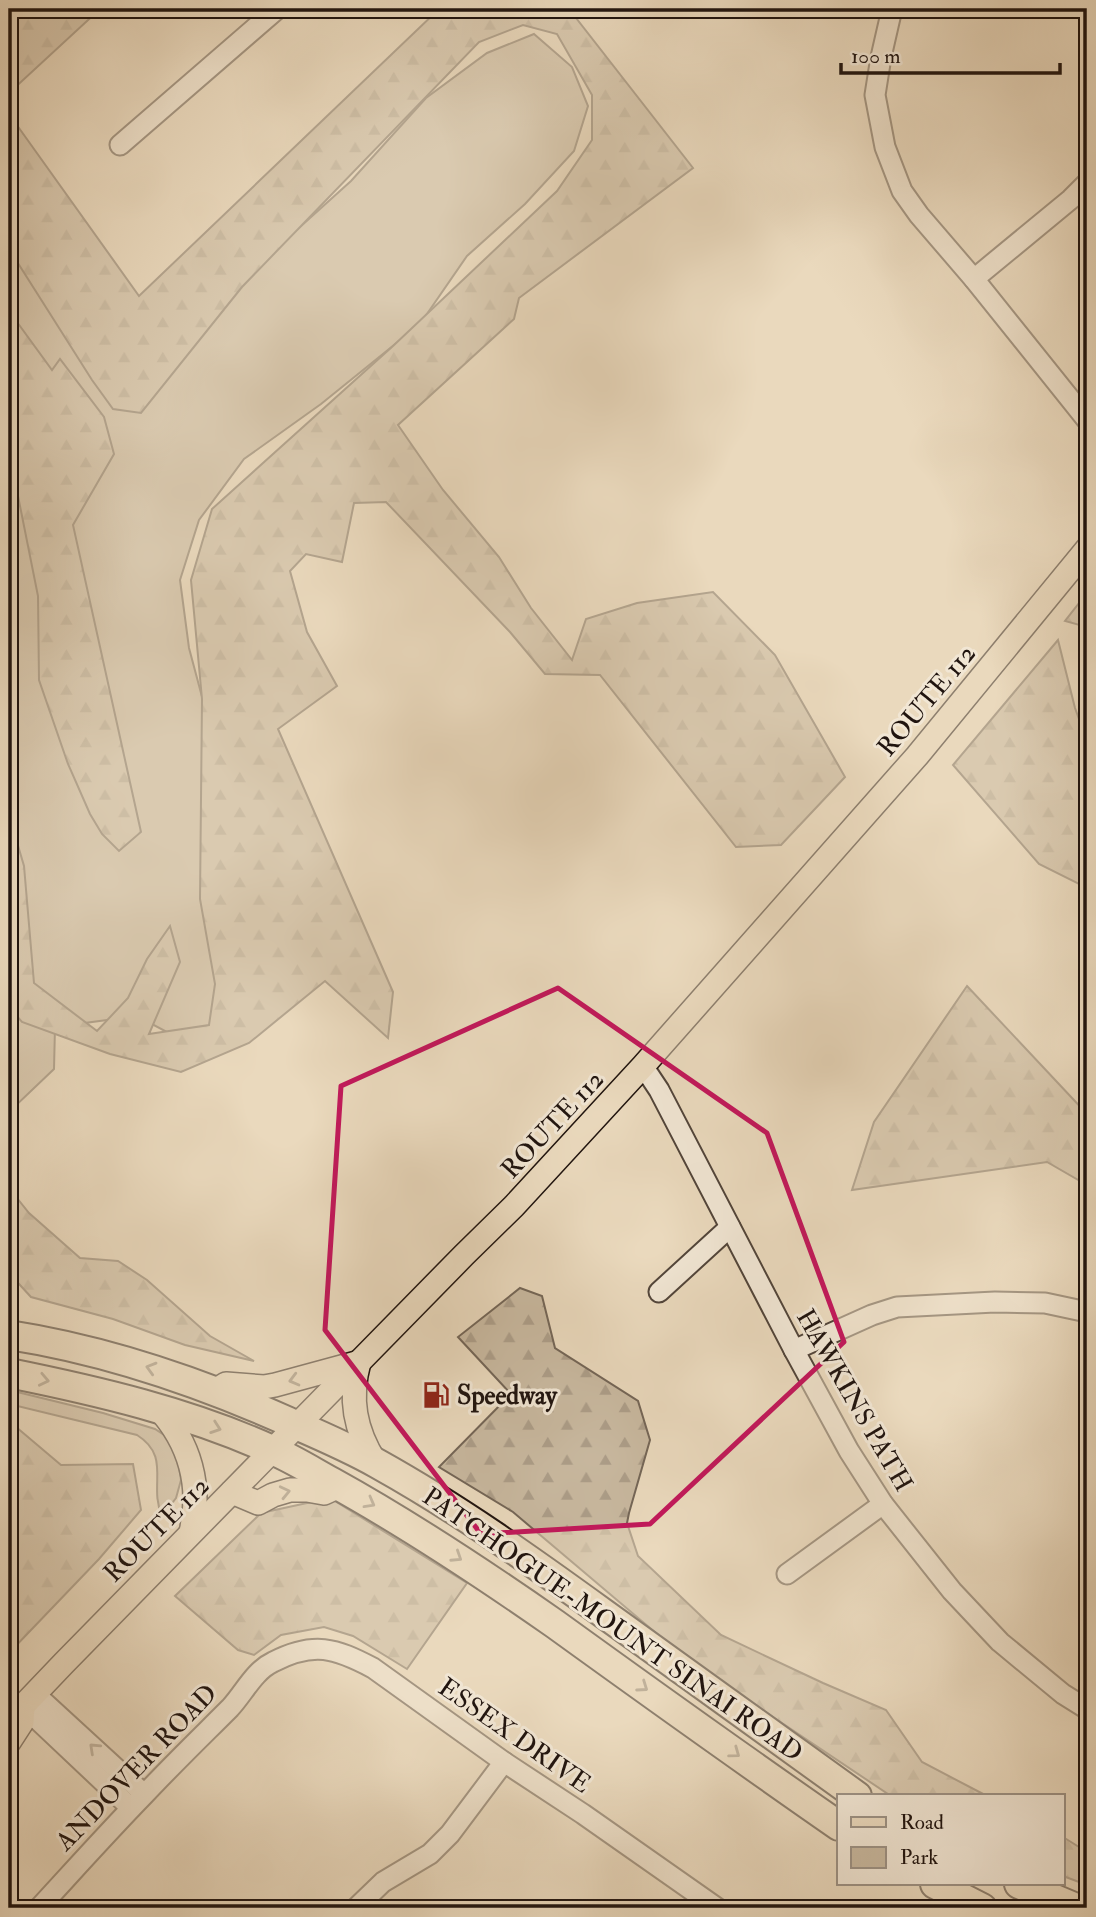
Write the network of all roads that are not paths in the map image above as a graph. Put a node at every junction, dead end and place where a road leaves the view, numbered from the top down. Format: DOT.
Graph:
graph roads {
  1 [pos="277,9"];
  2 [pos="892,9"];
  3 [pos="120,145"];
  4 [pos="1087,183"];
  5 [pos="974,279"];
  6 [pos="1087,420"];
  7 [pos="1087,549"];
  8 [pos="643,1066"];
  9 [pos="730,1227"];
  10 [pos="659,1292"];
  11 [pos="1087,1312"];
  12 [pos="9,1335"];
  13 [pos="793,1350"];
  14 [pos="359,1362"];
  15 [pos="9,1373"];
  16 [pos="215,1391"];
  17 [pos="158,1408"];
  18 [pos="297,1425"];
  19 [pos="273,1450"];
  20 [pos="375,1462"];
  21 [pos="340,1486"];
  22 [pos="232,1492"];
  23 [pos="883,1504"];
  24 [pos="191,1532"];
  25 [pos="787,1574"];
  26 [pos="270,1663"];
  27 [pos="22,1703"];
  28 [pos="1087,1709"];
  29 [pos="9,1742"];
  30 [pos="504,1762"];
  31 [pos="854,1794"];
  32 [pos="138,1801"];
  33 [pos="837,1825"];
  34 [pos="938,1885"];
  35 [pos="1021,1885"];
  36 [pos="688,1900"];
  37 [pos="39,1908"];
  38 [pos="356,1908"];
  39 [pos="717,1908"];
  40 [pos="982,1908"];
  41 [pos="1076,1908"];
  1 -- 3 [label="street"];
  2 -- 5 [label="street"];
  4 -- 5 [label="street"];
  5 -- 6 [label="street"];
  7 -- 8 [label="main road, ROUTE 112"];
  8 -- 9 [label="street, HAWKINS PATH"];
  8 -- 14 [label="main road, ROUTE 112"];
  9 -- 10 [label="street"];
  9 -- 13 [label="street, HAWKINS PATH"];
  11 -- 13 [label="street"];
  16 -- 12 [label="highway, PATCHOGUE-MOUNT SINAI ROAD, one-way"];
  13 -- 23 [label="street, HAWKINS PATH"];
  14 -- 16 [label="main road, one-way"];
  14 -- 18 [label="main road, ROUTE 112"];
  14 -- 20 [label="main road"];
  15 -- 17 [label="highway, PATCHOGUE-MOUNT SINAI ROAD, one-way"];
  16 -- 18 [label="highway, PATCHOGUE-MOUNT SINAI ROAD"];
  17 -- 19 [label="highway, PATCHOGUE-MOUNT SINAI ROAD, one-way"];
  17 -- 24 [label="main road"];
  18 -- 19 [label="main road, ROUTE 112"];
  18 -- 20 [label="highway, PATCHOGUE-MOUNT SINAI ROAD"];
  19 -- 21 [label="highway, PATCHOGUE-MOUNT SINAI ROAD"];
  19 -- 22 [label="main road, ROUTE 112"];
  20 -- 31 [label="highway, PATCHOGUE-MOUNT SINAI ROAD"];
  22 -- 21 [label="main road, one-way"];
  21 -- 33 [label="highway, PATCHOGUE-MOUNT SINAI ROAD, one-way"];
  22 -- 24 [label="main road, ROUTE 112"];
  23 -- 25 [label="street"];
  23 -- 28 [label="street, HAWKINS PATH"];
  24 -- 27 [label="main road, ROUTE 112"];
  26 -- 30 [label="street, ESSEX DRIVE"];
  26 -- 32 [label="street, ANDOVER ROAD"];
  27 -- 29 [label="main road, ROUTE 112"];
  27 -- 32 [label="street"];
  30 -- 36 [label="street, ESSEX DRIVE"];
  30 -- 38 [label="street"];
  32 -- 37 [label="street, ANDOVER ROAD"];
  34 -- 40 [label="highway"];
  35 -- 41 [label="highway"];
  36 -- 39 [label="street, ESSEX DRIVE"];
}
